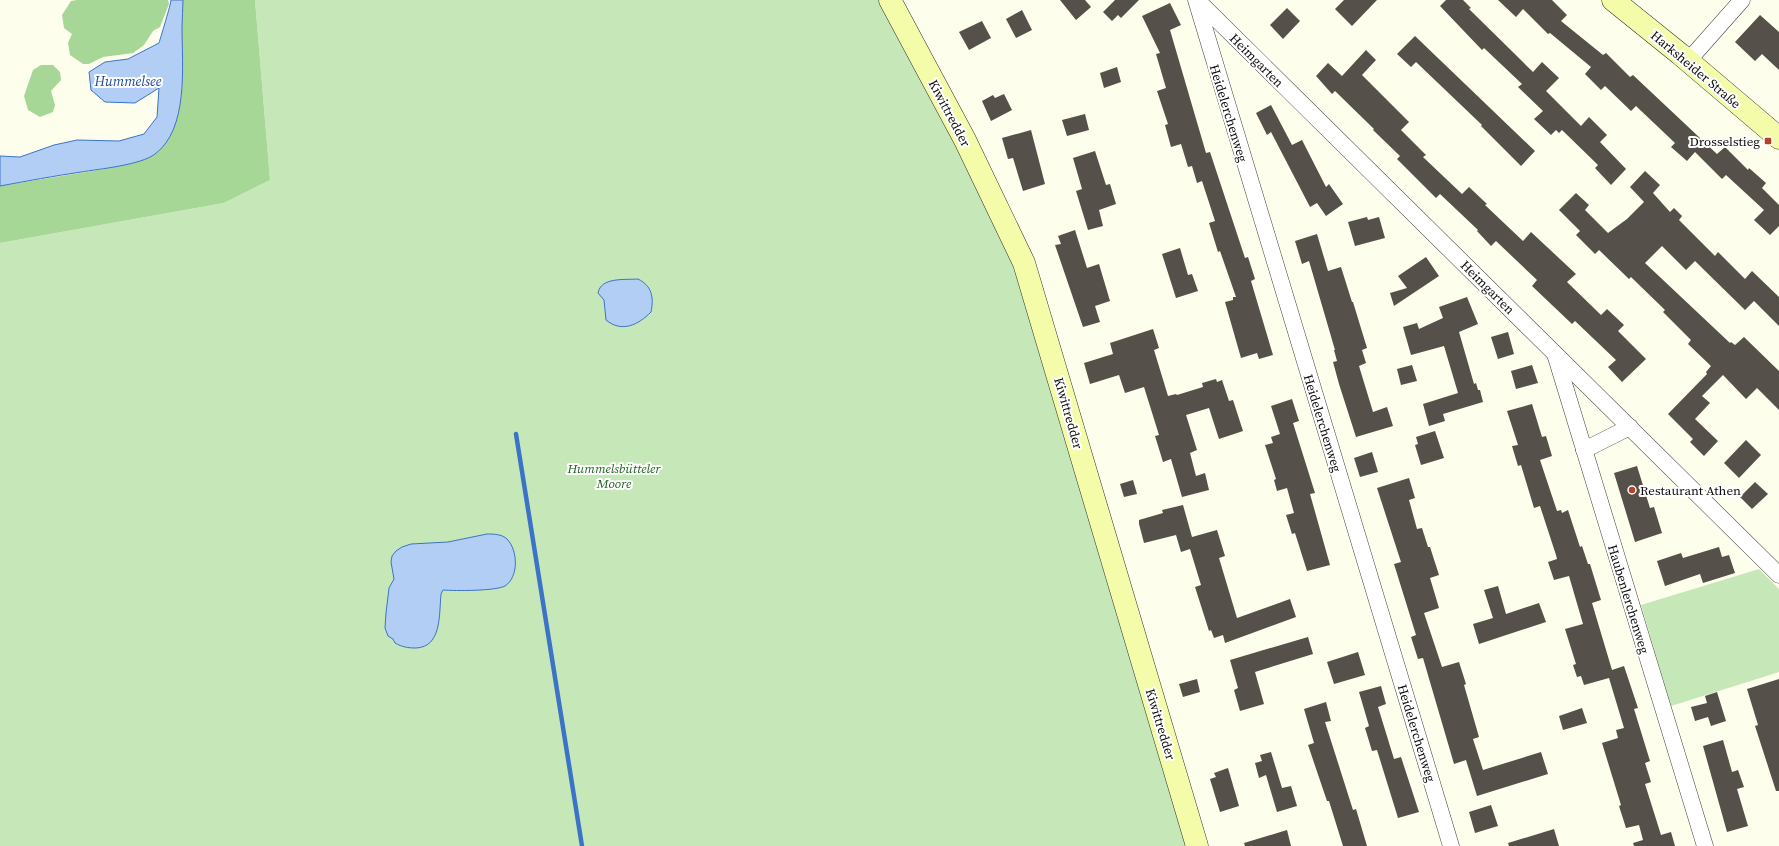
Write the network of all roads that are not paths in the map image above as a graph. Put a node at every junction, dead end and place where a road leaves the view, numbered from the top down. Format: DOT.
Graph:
graph roads {
  1 [pos="890,0"];
  2 [pos="1196,0"];
  3 [pos="1612,0"];
  4 [pos="1742,0"];
  5 [pos="1688,61"];
  6 [pos="1779,138"];
  7 [pos="1554,352"];
  8 [pos="1630,427"];
  9 [pos="1584,450"];
  10 [pos="1779,575"];
  11 [pos="1197,846"];
  12 [pos="1451,846"];
  13 [pos="1704,846"];
  1 -- 11 [label="street, Kiwittredder"];
  2 -- 7 [label="street, Heimgarten"];
  2 -- 12 [label="street, Heidelerchenweg"];
  3 -- 5 [label="street, Harksheider Straße"];
  4 -- 5 [label="street"];
  5 -- 6 [label="street, Harksheider Straße"];
  7 -- 8 [label="street, Heimgarten"];
  7 -- 9 [label="street, Haubenlerchenweg"];
  8 -- 9 [label="street"];
  8 -- 10 [label="street, Heimgarten"];
  9 -- 13 [label="street, Haubenlerchenweg"];
}
